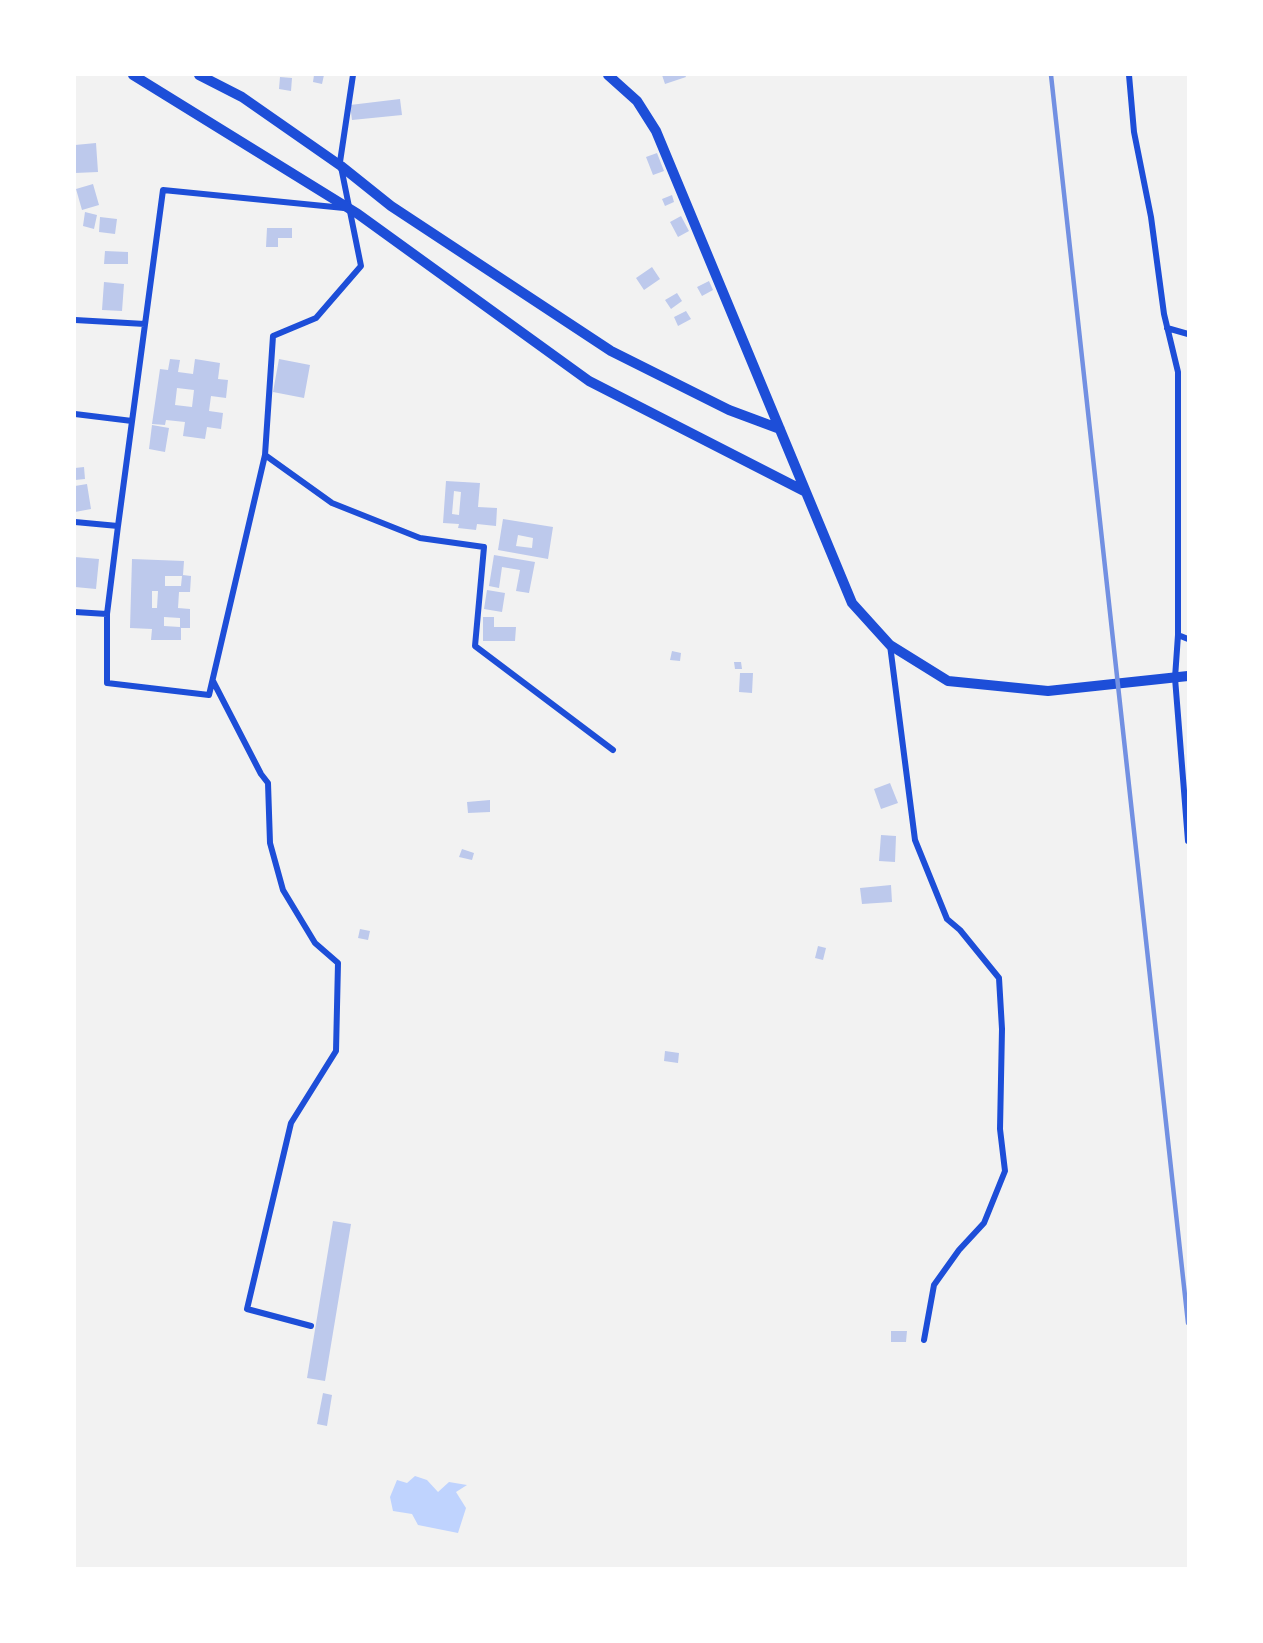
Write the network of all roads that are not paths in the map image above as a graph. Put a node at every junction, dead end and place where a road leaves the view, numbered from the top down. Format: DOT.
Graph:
graph roads {
  1 [pos="133,75"];
  2 [pos="199,75"];
  3 [pos="353,75"];
  4 [pos="608,75"];
  5 [pos="1129,75"];
  6 [pos="341,166"];
  7 [pos="350,208"];
  8 [pos="75,320"];
  9 [pos="145,324"];
  10 [pos="1167,328"];
  11 [pos="1188,334"];
  12 [pos="75,414"];
  13 [pos="132,421"];
  14 [pos="780,429"];
  15 [pos="265,455"];
  16 [pos="806,492"];
  17 [pos="75,522"];
  18 [pos="118,526"];
  19 [pos="75,612"];
  20 [pos="107,614"];
  21 [pos="1178,635"];
  22 [pos="1188,639"];
  23 [pos="890,645"];
  24 [pos="1188,676"];
  25 [pos="1175,678"];
  26 [pos="213,681"];
  27 [pos="613,750"];
  28 [pos="1188,841"];
  29 [pos="311,1326"];
  30 [pos="924,1340"];
  1 -- 7 [label="main road"];
  2 -- 6 [label="main road"];
  3 -- 6 [label="street"];
  4 -- 14 [label="main road"];
  5 -- 10 [label="street"];
  6 -- 7 [label="street"];
  6 -- 14 [label="main road"];
  7 -- 9 [label="street"];
  7 -- 15 [label="street"];
  7 -- 16 [label="main road"];
  8 -- 9 [label="street"];
  9 -- 13 [label="street"];
  10 -- 11 [label="street"];
  10 -- 21 [label="street"];
  12 -- 13 [label="street"];
  13 -- 18 [label="street"];
  14 -- 16 [label="main road"];
  15 -- 26 [label="street"];
  15 -- 27 [label="street"];
  16 -- 23 [label="main road"];
  17 -- 18 [label="street"];
  18 -- 20 [label="street"];
  19 -- 20 [label="street"];
  20 -- 26 [label="street"];
  21 -- 22 [label="street"];
  21 -- 25 [label="street"];
  23 -- 25 [label="main road"];
  23 -- 30 [label="street"];
  24 -- 25 [label="main road"];
  25 -- 28 [label="street"];
  26 -- 29 [label="street"];
}
